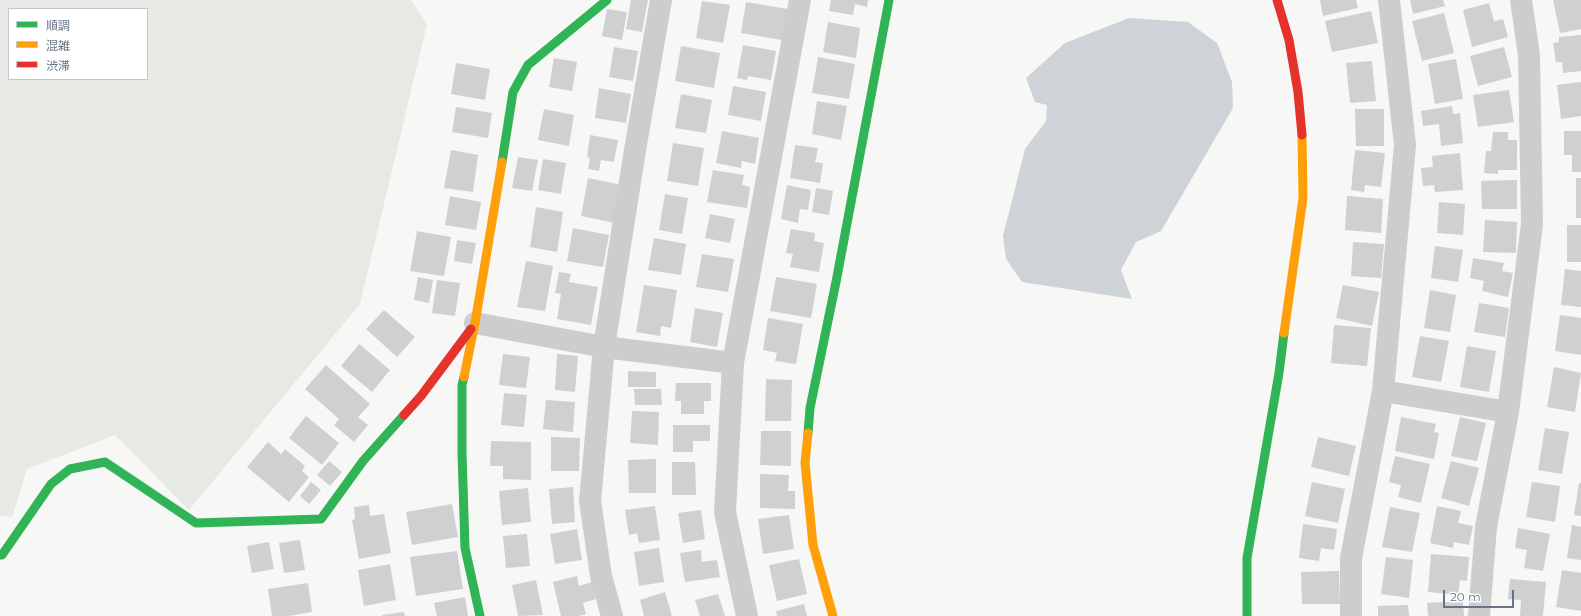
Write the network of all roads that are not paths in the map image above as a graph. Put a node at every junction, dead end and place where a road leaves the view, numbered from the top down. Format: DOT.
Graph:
graph roads {
  1 [pos="607,0"];
  2 [pos="661,0"];
  3 [pos="800,0"];
  4 [pos="889,0"];
  5 [pos="1278,0"];
  6 [pos="1389,0"];
  7 [pos="1521,0"];
  8 [pos="475,323"];
  9 [pos="604,347"];
  10 [pos="733,363"];
  11 [pos="1383,391"];
  12 [pos="1508,412"];
  13 [pos="0,555"];
  14 [pos="480,616"];
  15 [pos="612,616"];
  16 [pos="747,616"];
  17 [pos="833,616"];
  18 [pos="1248,616"];
  19 [pos="1351,616"];
  20 [pos="1479,616"];
  1 -- 8 [label="street"];
  2 -- 9 [label="street"];
  3 -- 10 [label="street"];
  4 -- 17 [label="street"];
  5 -- 18 [label="street"];
  6 -- 11 [label="street"];
  7 -- 12 [label="street"];
  8 -- 9 [label="street"];
  8 -- 13 [label="street"];
  8 -- 14 [label="street"];
  9 -- 10 [label="street"];
  9 -- 15 [label="street"];
  10 -- 16 [label="street"];
  11 -- 12 [label="street"];
  11 -- 19 [label="street"];
  12 -- 20 [label="street"];
}
